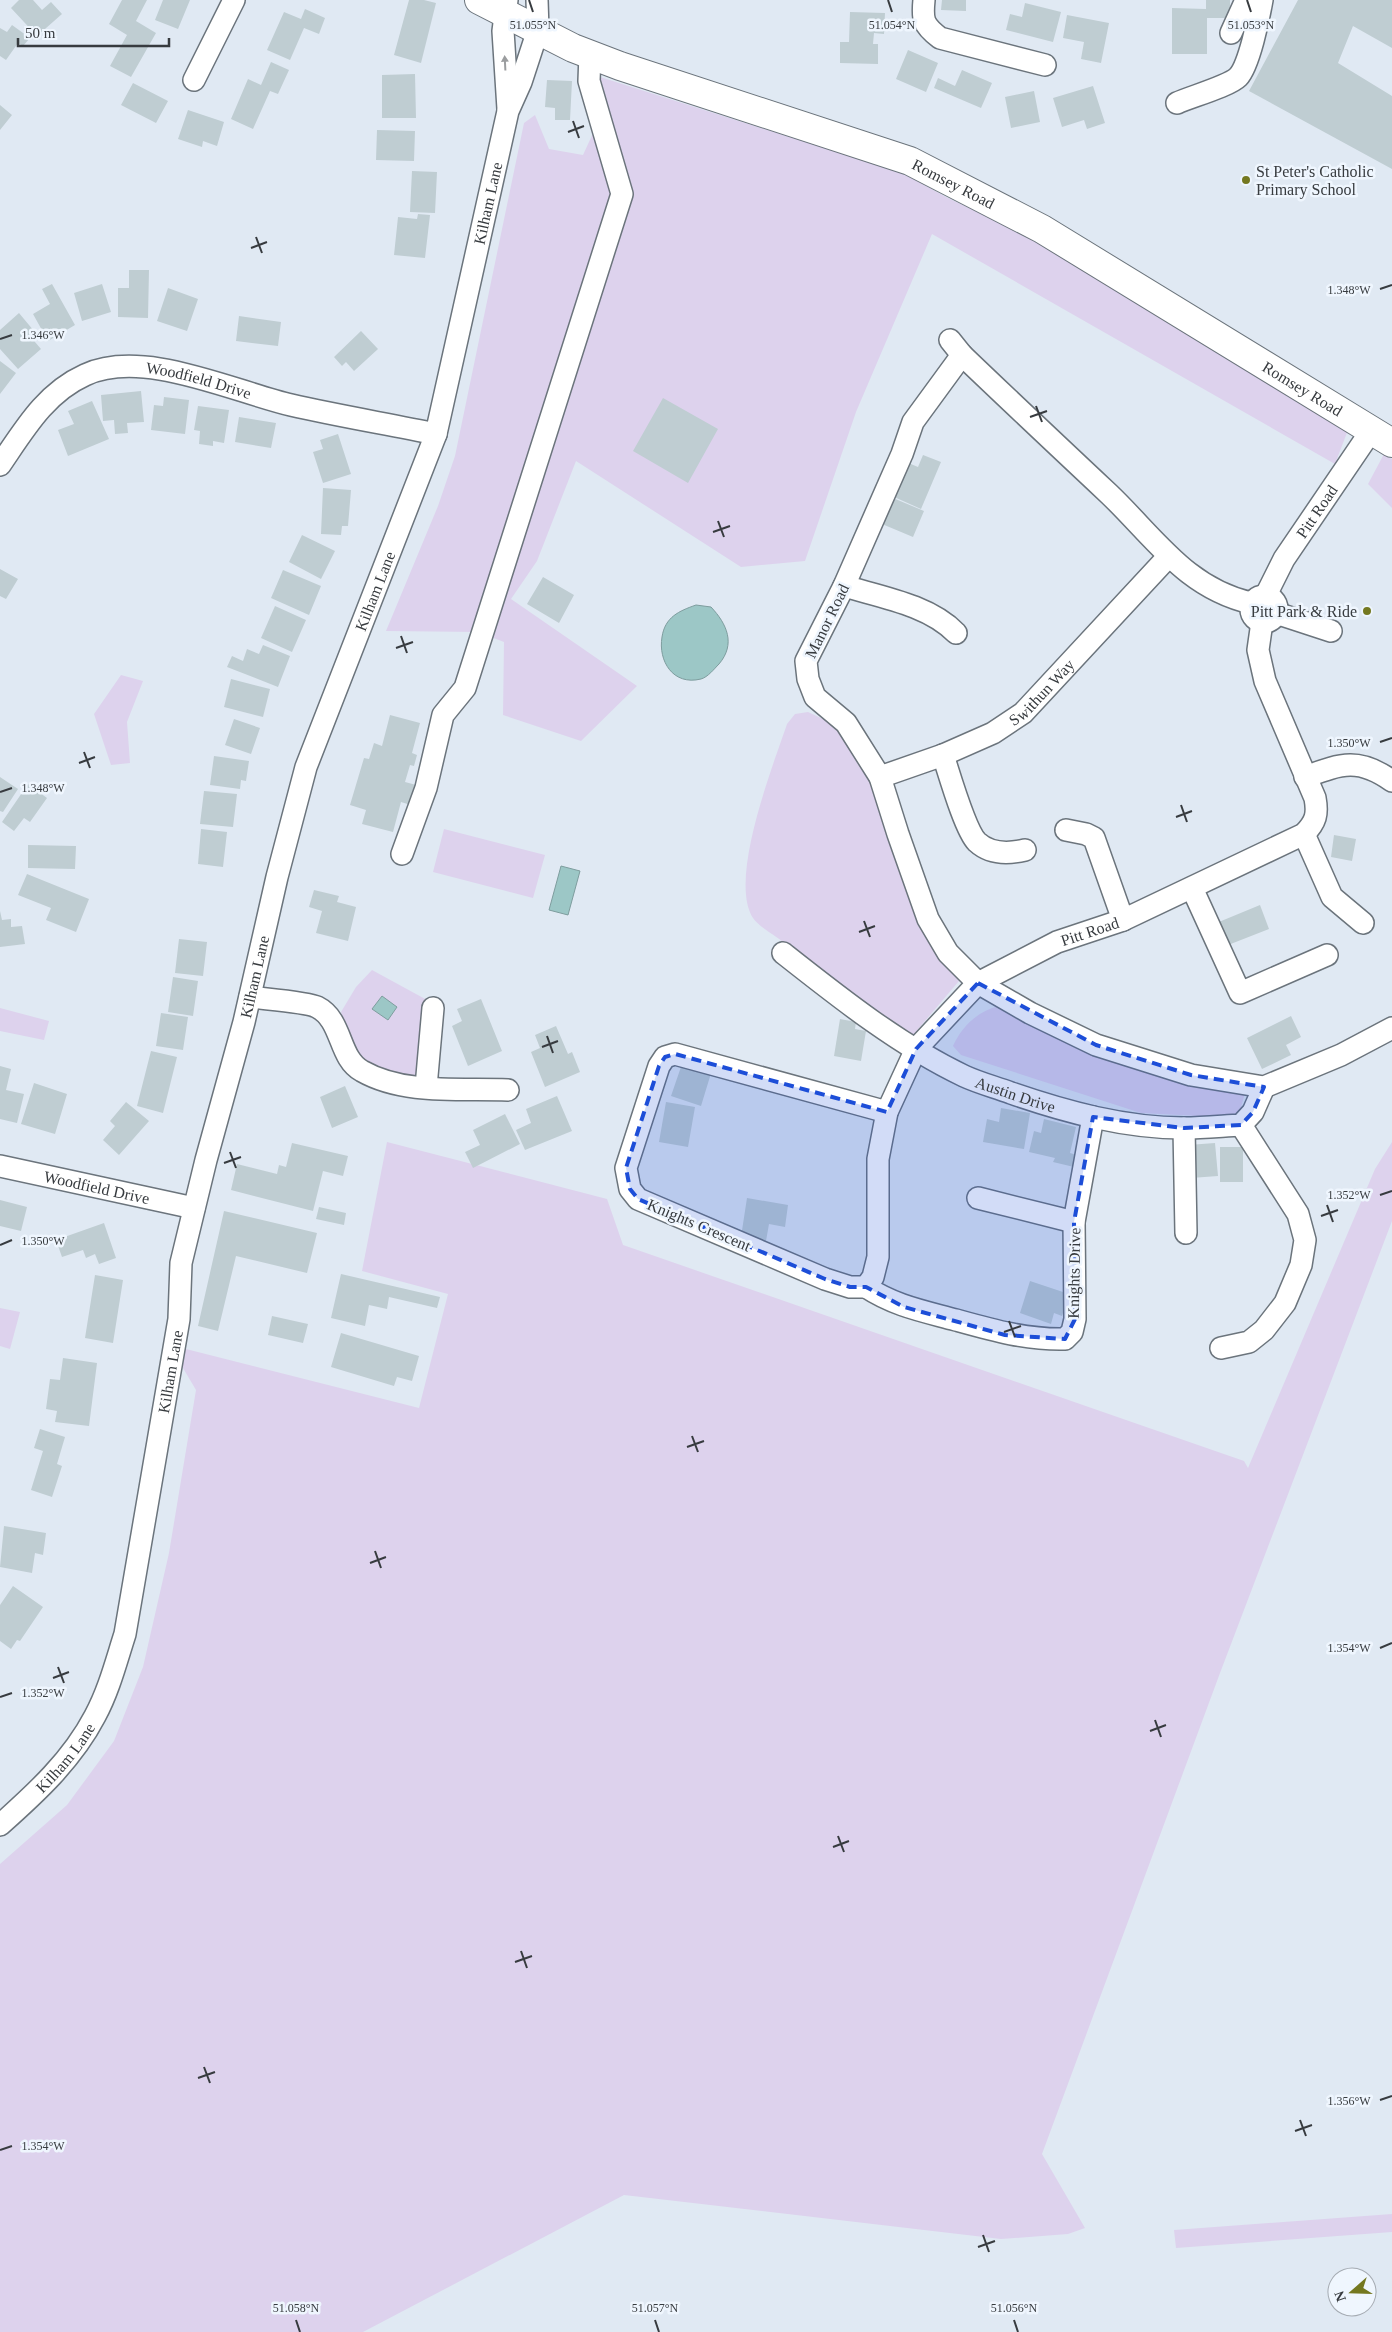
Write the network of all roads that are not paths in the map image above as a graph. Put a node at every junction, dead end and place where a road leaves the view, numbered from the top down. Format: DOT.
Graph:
graph roads {
  1 [pos="234,0"];
  2 [pos="479,0"];
  3 [pos="537,0"];
  4 [pos="924,0"];
  5 [pos="1246,0"];
  6 [pos="1262,0"];
  7 [pos="506,6"];
  8 [pos="538,30"];
  9 [pos="1231,33"];
  10 [pos="590,54"];
  11 [pos="1045,65"];
  12 [pos="194,80"];
  13 [pos="1177,102"];
  14 [pos="508,111"];
  15 [pos="436,434"];
  16 [pos="1382,437"];
  17 [pos="0,465"];
  18 [pos="1168,557"];
  19 [pos="844,586"];
  20 [pos="1264,608"];
  21 [pos="1331,631"];
  22 [pos="956,633"];
  23 [pos="942,755"];
  24 [pos="880,777"];
  25 [pos="1305,777"];
  26 [pos="1392,780"];
  27 [pos="1066,830"];
  28 [pos="1304,834"];
  29 [pos="1025,850"];
  30 [pos="402,854"];
  31 [pos="1192,888"];
  32 [pos="1122,920"];
  33 [pos="1363,923"];
  34 [pos="783,953"];
  35 [pos="1327,955"];
  36 [pos="978,983"];
  37 [pos="250,997"];
  38 [pos="433,1008"];
  39 [pos="1392,1028"];
  40 [pos="916,1049"];
  41 [pos="426,1087"];
  42 [pos="1264,1087"];
  43 [pos="508,1090"];
  44 [pos="887,1112"];
  45 [pos="1093,1117"];
  46 [pos="1241,1125"];
  47 [pos="1184,1128"];
  48 [pos="0,1166"];
  49 [pos="978,1198"];
  50 [pos="194,1208"];
  51 [pos="1074,1222"];
  52 [pos="1186,1233"];
  53 [pos="866,1287"];
  54 [pos="1221,1348"];
  55 [pos="0,1825"];
  1 -- 12 [label="street"];
  2 -- 7 [label="main road, Romsey Road"];
  3 -- 8 [label="street"];
  4 -- 11 [label="street"];
  5 -- 9 [label="street"];
  6 -- 13 [label="street"];
  7 -- 8 [label="main road, Romsey Road"];
  14 -- 7 [label="street, Kilham Lane, one-way"];
  8 -- 10 [label="main road, Romsey Road"];
  8 -- 14 [label="street, Kilham Lane"];
  10 -- 16 [label="main road, Romsey Road"];
  10 -- 30 [label="street"];
  14 -- 15 [label="street, Kilham Lane"];
  15 -- 17 [label="street, Woodfield Drive"];
  15 -- 37 [label="street, Kilham Lane"];
  16 -- 20 [label="street, Pitt Road"];
  18 -- 19 [label="street, Manor Road"];
  18 -- 20 [label="street, Manor Road"];
  18 -- 23 [label="street, Swithun Way"];
  19 -- 22 [label="street"];
  19 -- 24 [label="street, Manor Road"];
  20 -- 21 [label="street, Manor Road"];
  20 -- 25 [label="street, Pitt Road"];
  23 -- 24 [label="street, Swithun Way"];
  23 -- 29 [label="street"];
  24 -- 36 [label="street, Manor Road"];
  25 -- 26 [label="street"];
  25 -- 28 [label="street, Pitt Road"];
  27 -- 32 [label="street"];
  28 -- 31 [label="street, Pitt Road"];
  28 -- 33 [label="street"];
  31 -- 32 [label="street, Pitt Road"];
  31 -- 35 [label="street"];
  32 -- 36 [label="street, Pitt Road"];
  34 -- 40 [label="street, Austin Drive"];
  36 -- 40 [label="street, Pitt Road"];
  36 -- 42 [label="street, Manor Road"];
  37 -- 41 [label="street"];
  37 -- 50 [label="street, Kilham Lane"];
  38 -- 41 [label="street"];
  39 -- 42 [label="street"];
  40 -- 44 [label="street, Pitt Road"];
  40 -- 45 [label="street, Austin Drive"];
  41 -- 43 [label="street"];
  42 -- 46 [label="street"];
  44 -- 53 [label="street, Pitt Road"];
  44 -- 53 [label="street, Knights Crescent"];
  45 -- 47 [label="street, Austin Drive"];
  45 -- 51 [label="street, Knights Drive"];
  46 -- 47 [label="street, Austin Drive"];
  46 -- 54 [label="street"];
  47 -- 52 [label="street"];
  48 -- 50 [label="street, Woodfield Drive"];
  49 -- 51 [label="street"];
  50 -- 55 [label="street, Kilham Lane"];
  51 -- 53 [label="street, Knights Drive"];
}
